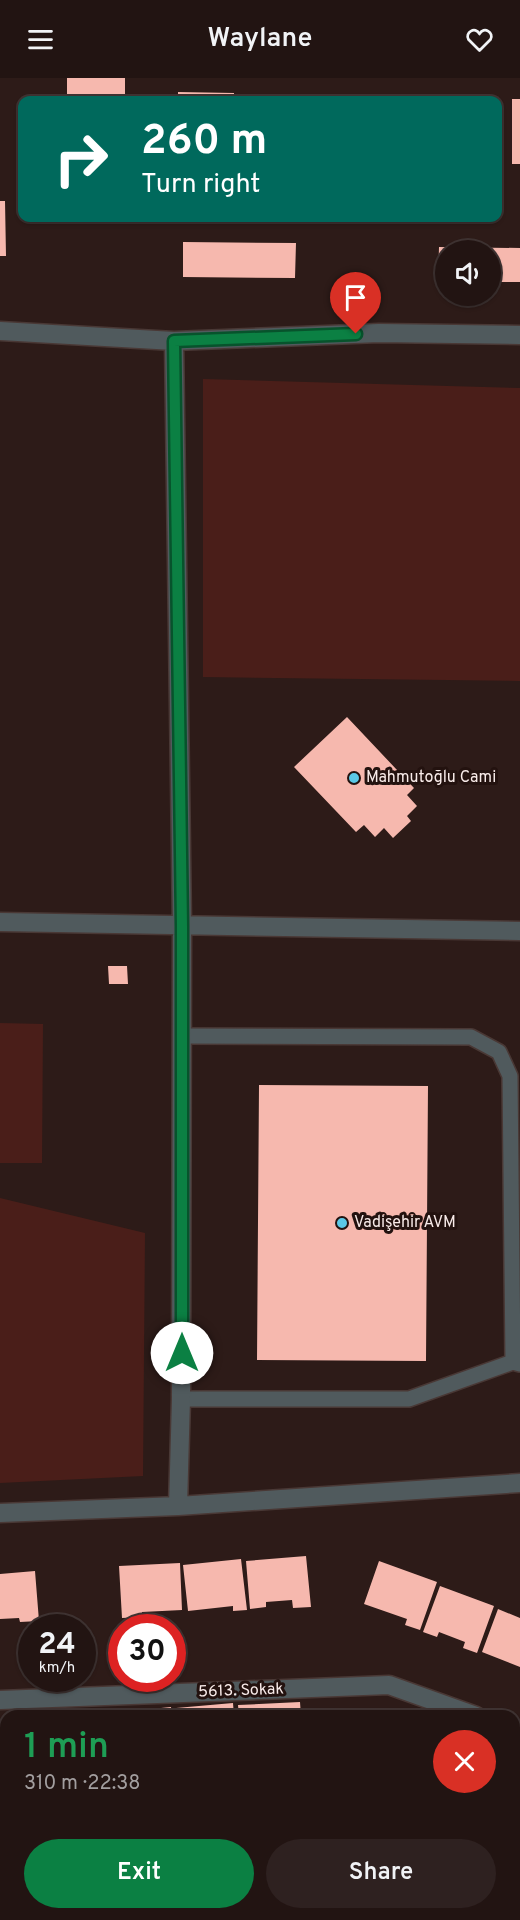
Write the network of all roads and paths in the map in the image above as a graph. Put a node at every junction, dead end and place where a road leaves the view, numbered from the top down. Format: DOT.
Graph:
graph roads {
  1 [pos="0,331"];
  2 [pos="520,335"];
  3 [pos="174,341"];
  4 [pos="0,922"];
  5 [pos="182,926"];
  6 [pos="520,931"];
  7 [pos="181,1036"];
  8 [pos="517,1363"];
  9 [pos="182,1399"];
  10 [pos="520,1483"];
  11 [pos="178,1506"];
  12 [pos="0,1513"];
  13 [pos="0,1700"];
  14 [pos="459,1710"];
  1 -- 3 [label="street"];
  2 -- 3 [label="street"];
  3 -- 5 [label="street"];
  4 -- 5 [label="street"];
  5 -- 6 [label="street"];
  5 -- 7 [label="street"];
  7 -- 8 [label="lane"];
  7 -- 9 [label="street"];
  8 -- 9 [label="lane"];
  9 -- 11 [label="street"];
  10 -- 11 [label="street"];
  11 -- 12 [label="street"];
  13 -- 14 [label="street, 5613. Sokak"];
}
